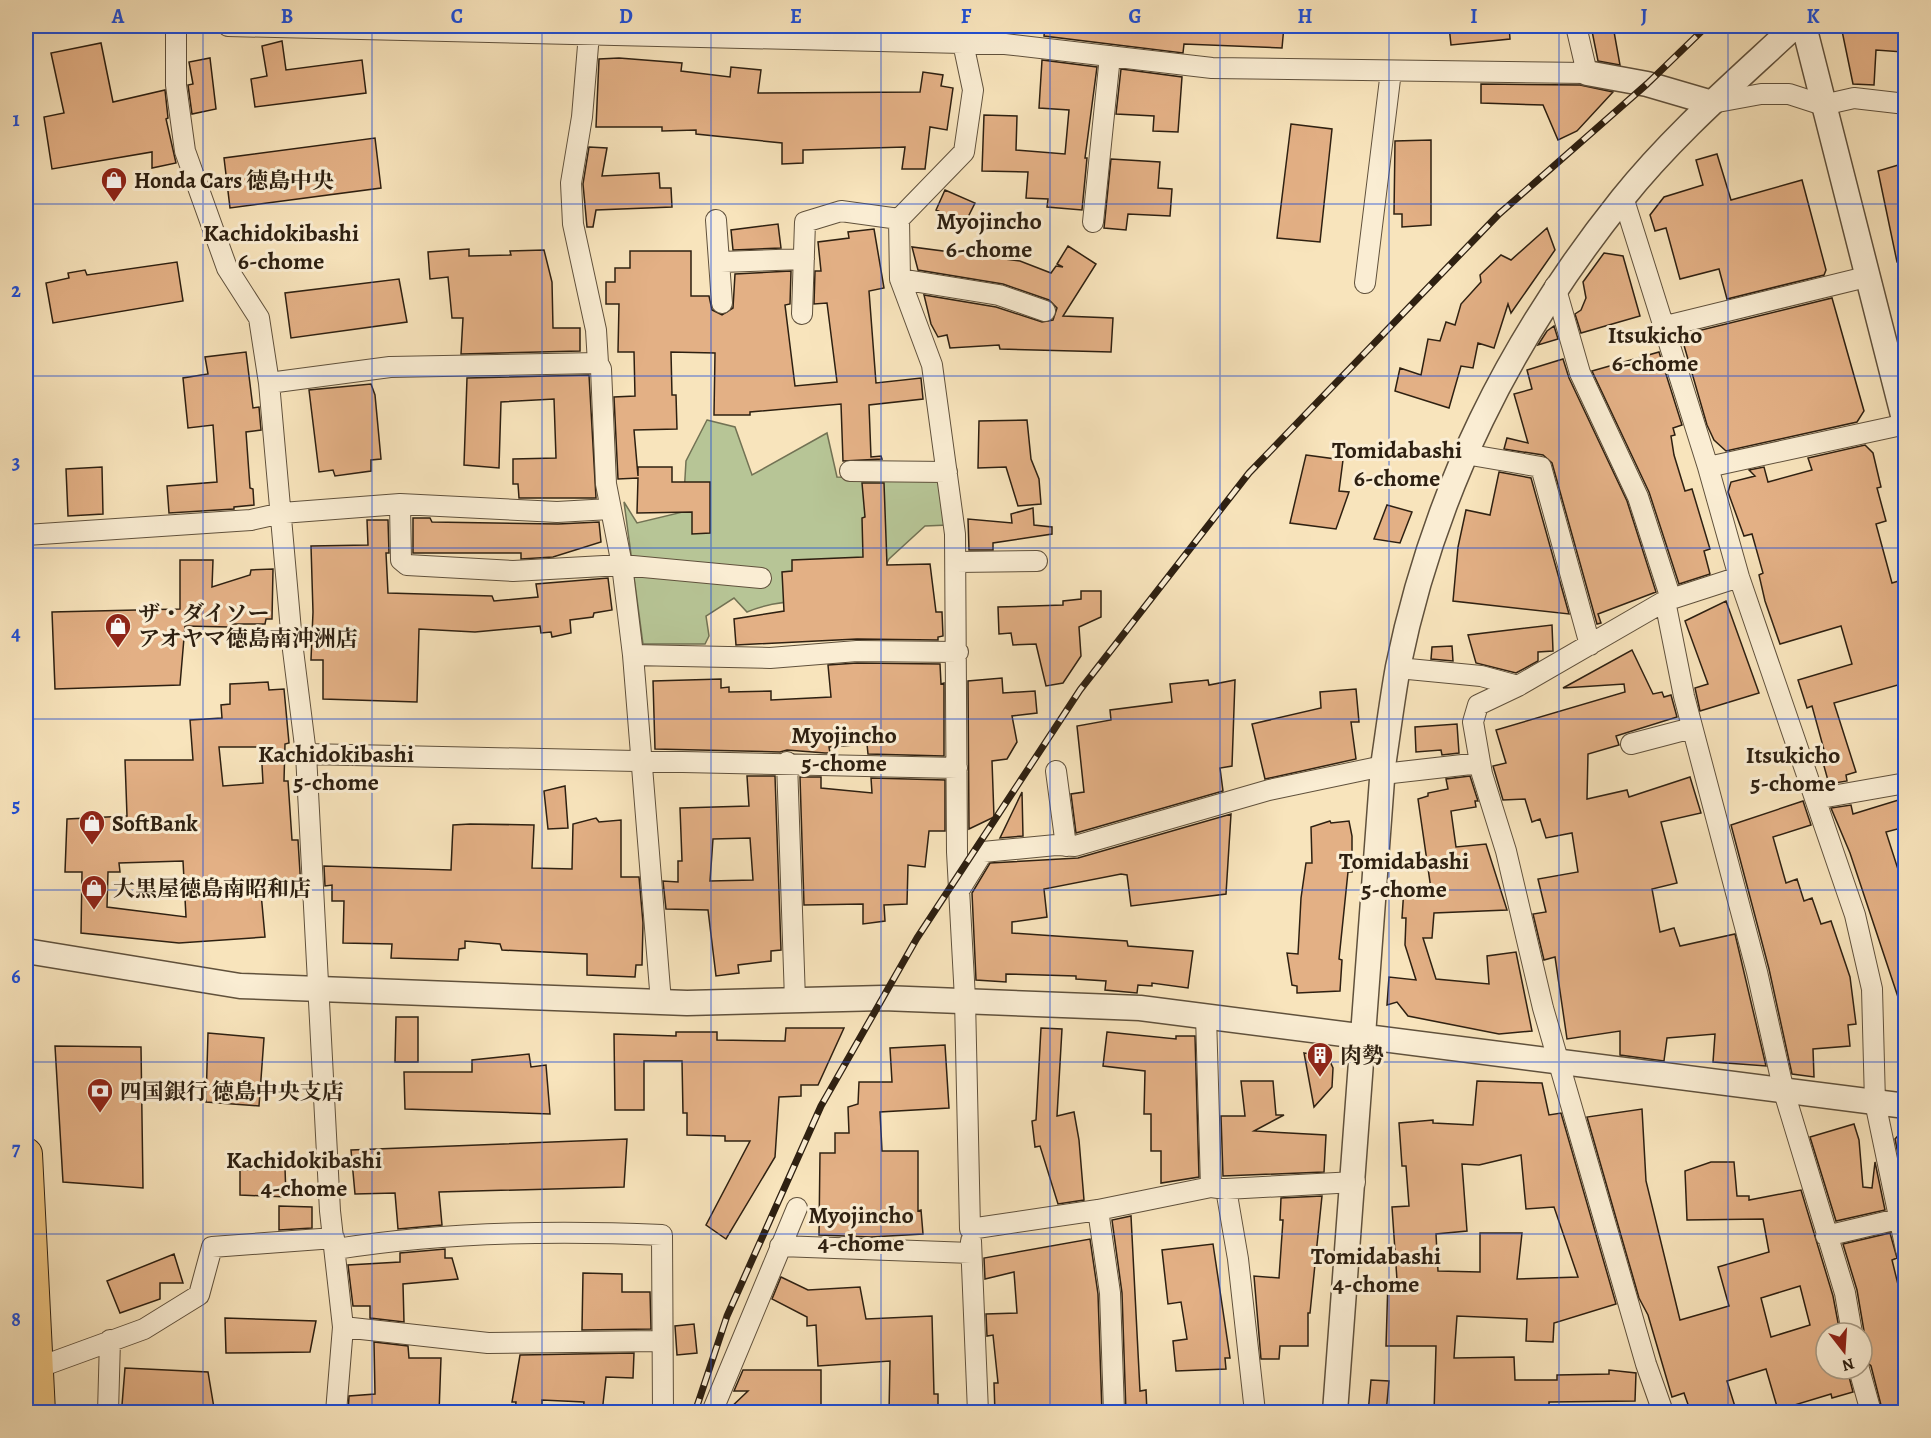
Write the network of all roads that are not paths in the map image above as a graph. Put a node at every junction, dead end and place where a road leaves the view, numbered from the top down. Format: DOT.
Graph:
graph roads {
  1 [pos="176,26"];
  2 [pos="228,26"];
  3 [pos="926,26"];
  4 [pos="1576,26"];
  5 [pos="1794,26"];
  6 [pos="1804,26"];
  7 [pos="589,34"];
  8 [pos="960,43"];
  9 [pos="1110,56"];
  10 [pos="1391,70"];
  11 [pos="1587,74"];
  12 [pos="1712,103"];
  13 [pos="1905,104"];
  14 [pos="1823,105"];
  15 [pos="1623,197"];
  16 [pos="898,219"];
  17 [pos="716,220"];
  18 [pos="1093,222"];
  19 [pos="804,259"];
  20 [pos="721,262"];
  21 [pos="1866,278"];
  22 [pos="900,279"];
  23 [pos="1365,283"];
  24 [pos="1555,286"];
  25 [pos="722,303"];
  26 [pos="1045,311"];
  27 [pos="802,314"];
  28 [pos="1662,327"];
  29 [pos="598,363"];
  30 [pos="269,382"];
  31 [pos="1905,425"];
  32 [pos="1465,454"];
  33 [pos="1708,467"];
  34 [pos="850,471"];
  35 [pos="947,472"];
  36 [pos="400,504"];
  37 [pos="610,509"];
  38 [pos="282,513"];
  39 [pos="26,535"];
  40 [pos="1037,561"];
  41 [pos="956,562"];
  42 [pos="622,565"];
  43 [pos="1739,577"];
  44 [pos="760,578"];
  45 [pos="1668,600"];
  46 [pos="1590,645"];
  47 [pos="958,652"];
  48 [pos="633,655"];
  49 [pos="1398,668"];
  50 [pos="1518,686"];
  51 [pos="1692,728"];
  52 [pos="1631,744"];
  53 [pos="306,754"];
  54 [pos="643,762"];
  55 [pos="787,762"];
  56 [pos="1480,762"];
  57 [pos="957,768"];
  58 [pos="1383,770"];
  59 [pos="1056,771"];
  60 [pos="1905,783"];
  61 [pos="1815,799"];
  62 [pos="1066,846"];
  63 [pos="960,889"];
  64 [pos="26,951"];
  65 [pos="318,988"];
  66 [pos="965,999"];
  67 [pos="795,1000"];
  68 [pos="661,1002"];
  69 [pos="1206,1016"];
  70 [pos="1365,1035"];
  71 [pos="1560,1062"];
  72 [pos="1784,1092"];
  73 [pos="1875,1102"];
  74 [pos="1905,1106"];
  75 [pos="26,1154"];
  76 [pos="1354,1182"];
  77 [pos="1219,1188"];
  78 [pos="797,1208"];
  79 [pos="1098,1210"];
  80 [pos="1898,1219"];
  81 [pos="970,1229"];
  82 [pos="1826,1236"];
  83 [pos="335,1244"];
  84 [pos="780,1246"];
  85 [pos="1905,1250"];
  86 [pos="971,1253"];
  87 [pos="1850,1321"];
  88 [pos="343,1328"];
  89 [pos="110,1340"];
  90 [pos="661,1341"];
  91 [pos="37,1368"];
  92 [pos="1862,1381"];
  93 [pos="39,1413"];
  94 [pos="108,1413"];
  95 [pos="336,1413"];
  96 [pos="663,1413"];
  97 [pos="712,1413"];
  98 [pos="978,1413"];
  99 [pos="1114,1413"];
  100 [pos="1255,1413"];
  101 [pos="1335,1413"];
  102 [pos="1663,1413"];
  103 [pos="1871,1413"];
  1 -- 30 [label="street"];
  2 -- 7 [label="street"];
  3 -- 8 [label="street"];
  4 -- 11 [label="street"];
  5 -- 12 [label="street"];
  6 -- 14 [label="street"];
  7 -- 8 [label="street"];
  7 -- 29 [label="street"];
  8 -- 9 [label="street"];
  8 -- 16 [label="street"];
  9 -- 10 [label="street"];
  9 -- 18 [label="street"];
  10 -- 11 [label="street"];
  10 -- 23 [label="street"];
  11 -- 12 [label="street"];
  12 -- 14 [label="street"];
  12 -- 15 [label="street"];
  13 -- 14 [label="street"];
  14 -- 21 [label="street"];
  15 -- 24 [label="street"];
  15 -- 28 [label="street"];
  16 -- 19 [label="street"];
  16 -- 22 [label="street"];
  17 -- 20 [label="street"];
  19 -- 20 [label="street"];
  19 -- 27 [label="street"];
  20 -- 25 [label="street"];
  21 -- 28 [label="street"];
  21 -- 31 [label="street"];
  22 -- 26 [label="street"];
  22 -- 35 [label="street"];
  24 -- 32 [label="street"];
  24 -- 45 [label="street"];
  28 -- 33 [label="street"];
  29 -- 30 [label="street"];
  29 -- 37 [label="street"];
  30 -- 38 [label="street"];
  31 -- 33 [label="street"];
  32 -- 46 [label="street"];
  32 -- 49 [label="street"];
  33 -- 43 [label="street"];
  34 -- 35 [label="street"];
  35 -- 41 [label="street"];
  36 -- 37 [label="street"];
  36 -- 38 [label="street"];
  36 -- 42 [label="street"];
  37 -- 42 [label="street"];
  38 -- 39 [label="street"];
  38 -- 53 [label="street"];
  40 -- 41 [label="street"];
  41 -- 47 [label="street"];
  42 -- 44 [label="street"];
  42 -- 48 [label="street"];
  43 -- 45 [label="street"];
  43 -- 61 [label="street"];
  45 -- 46 [label="street"];
  45 -- 51 [label="street"];
  46 -- 50 [label="street"];
  47 -- 48 [label="street"];
  47 -- 57 [label="street"];
  48 -- 54 [label="street"];
  49 -- 50 [label="street"];
  49 -- 58 [label="street"];
  50 -- 56 [label="street"];
  51 -- 52 [label="street"];
  51 -- 72 [label="street"];
  53 -- 54 [label="street"];
  53 -- 65 [label="street"];
  54 -- 55 [label="street"];
  54 -- 68 [label="street"];
  55 -- 57 [label="street"];
  55 -- 67 [label="street"];
  56 -- 58 [label="street"];
  56 -- 71 [label="street"];
  57 -- 63 [label="street"];
  58 -- 62 [label="street"];
  58 -- 70 [label="street"];
  59 -- 62 [label="street"];
  60 -- 61 [label="street"];
  61 -- 73 [label="street"];
  62 -- 63 [label="street"];
  63 -- 66 [label="street"];
  64 -- 65 [label="street"];
  65 -- 68 [label="street"];
  65 -- 83 [label="street"];
  66 -- 67 [label="street"];
  66 -- 69 [label="street"];
  66 -- 81 [label="street"];
  67 -- 68 [label="street"];
  69 -- 70 [label="street"];
  69 -- 77 [label="street"];
  70 -- 71 [label="street"];
  70 -- 76 [label="street"];
  71 -- 72 [label="street"];
  71 -- 102 [label="street"];
  72 -- 73 [label="street"];
  72 -- 82 [label="street"];
  73 -- 74 [label="street"];
  73 -- 80 [label="street"];
  75 -- 91 [label="highway"];
  76 -- 77 [label="street"];
  76 -- 101 [label="street"];
  77 -- 79 [label="street"];
  77 -- 100 [label="street"];
  78 -- 84 [label="street"];
  79 -- 81 [label="street"];
  79 -- 99 [label="street"];
  80 -- 82 [label="street"];
  80 -- 85 [label="street"];
  81 -- 86 [label="street"];
  82 -- 87 [label="street"];
  83 -- 88 [label="street"];
  83 -- 89 [label="street"];
  83 -- 90 [label="street"];
  84 -- 86 [label="street"];
  84 -- 97 [label="street"];
  86 -- 98 [label="street"];
  88 -- 90 [label="street"];
  88 -- 95 [label="street"];
  89 -- 91 [label="street"];
  89 -- 94 [label="street"];
  90 -- 96 [label="street"];
  91 -- 93 [label="highway"];
  92 -- 103 [label="street"];
}
